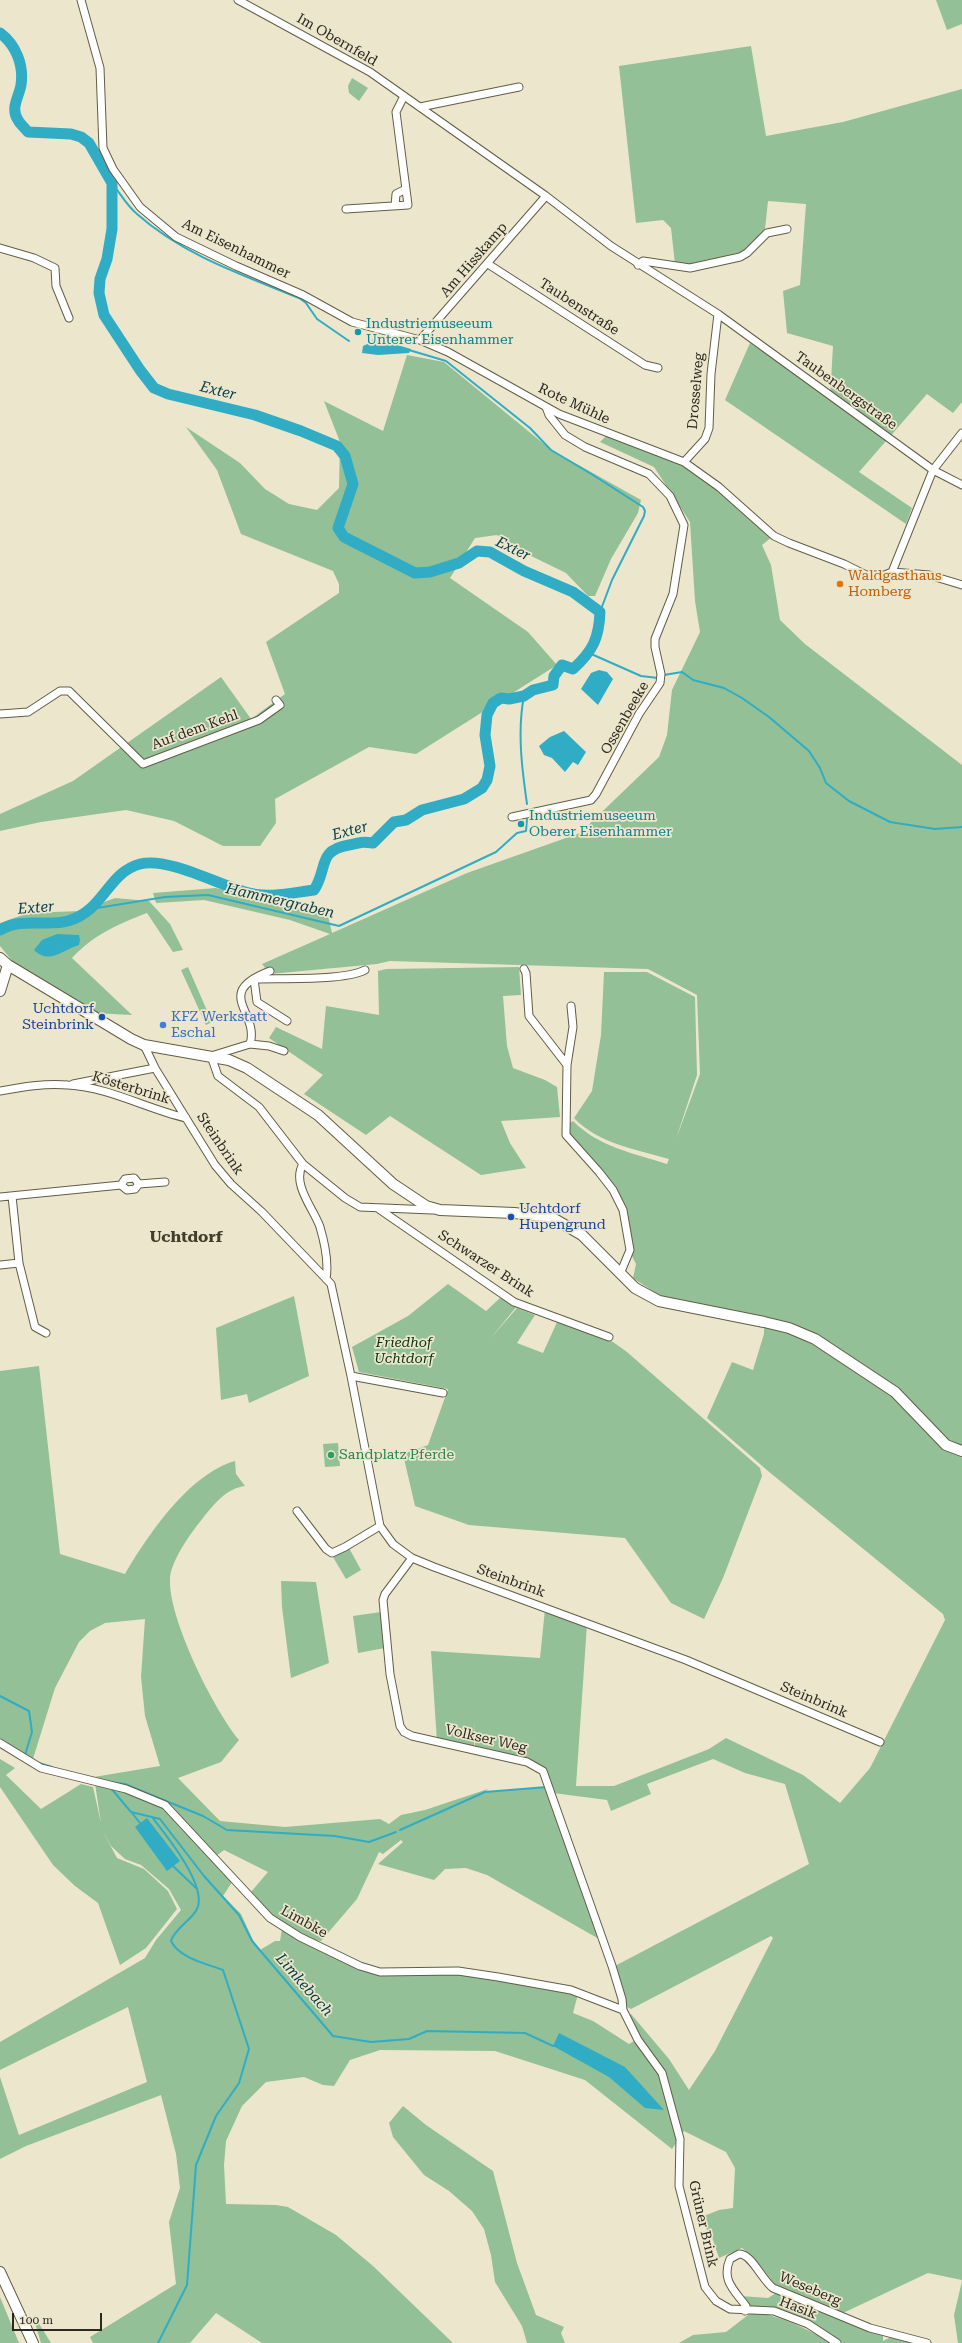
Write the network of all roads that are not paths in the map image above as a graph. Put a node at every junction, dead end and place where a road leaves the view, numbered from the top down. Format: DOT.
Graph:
graph roads {
  1 [pos="81,0"];
  2 [pos="241,1"];
  3 [pos="519,87"];
  4 [pos="404,96"];
  5 [pos="420,107"];
  6 [pos="406,189"];
  7 [pos="546,196"];
  8 [pos="395,206"];
  9 [pos="346,209"];
  10 [pos="787,229"];
  11 [pos="0,248"];
  12 [pos="488,264"];
  13 [pos="638,265"];
  14 [pos="718,314"];
  15 [pos="69,318"];
  16 [pos="420,340"];
  17 [pos="658,368"];
  18 [pos="546,407"];
  19 [pos="962,433"];
  20 [pos="684,462"];
  21 [pos="933,470"];
  22 [pos="962,485"];
  23 [pos="892,572"];
  24 [pos="962,585"];
  25 [pos="276,700"];
  26 [pos="0,714"];
  27 [pos="512,817"];
  28 [pos="0,958"];
  29 [pos="8,965"];
  30 [pos="524,969"];
  31 [pos="365,970"];
  32 [pos="270,971"];
  33 [pos="254,979"];
  34 [pos="0,991"];
  35 [pos="571,1006"];
  36 [pos="287,1021"];
  37 [pos="250,1044"];
  38 [pos="144,1045"];
  39 [pos="284,1051"];
  40 [pos="211,1056"];
  41 [pos="567,1065"];
  42 [pos="155,1068"];
  43 [pos="69,1085"];
  44 [pos="0,1091"];
  45 [pos="186,1118"];
  46 [pos="303,1164"];
  47 [pos="165,1182"];
  48 [pos="12,1196"];
  49 [pos="0,1197"];
  50 [pos="378,1208"];
  51 [pos="440,1210"];
  52 [pos="19,1263"];
  53 [pos="0,1265"];
  54 [pos="620,1274"];
  55 [pos="326,1279"];
  56 [pos="46,1333"];
  57 [pos="609,1337"];
  58 [pos="352,1376"];
  59 [pos="443,1393"];
  60 [pos="962,1451"];
  61 [pos="297,1511"];
  62 [pos="380,1526"];
  63 [pos="412,1558"];
  64 [pos="880,1742"];
  65 [pos="0,1743"];
  66 [pos="623,2010"];
  67 [pos="0,2272"];
  68 [pos="745,2311"];
  69 [pos="33,2343"];
  70 [pos="837,2343"];
  71 [pos="927,2343"];
  1 -- 16 [label="street, Am Eisenhammer"];
  2 -- 4 [label="street, Im Obernfeld"];
  3 -- 5 [label="street"];
  4 -- 5 [label="street, Im Obernfeld"];
  4 -- 6 [label="street"];
  5 -- 7 [label="street, Im Obernfeld"];
  6 -- 8 [label="street"];
  6 -- 8 [label="street"];
  7 -- 12 [label="street, Am Hisskamp"];
  7 -- 13 [label="street, Im Obernfeld"];
  8 -- 9 [label="street"];
  10 -- 13 [label="street"];
  11 -- 15 [label="street"];
  12 -- 16 [label="street, Am Hisskamp"];
  12 -- 17 [label="street, Taubenstraße"];
  13 -- 14 [label="street, Taubenbergstraße"];
  14 -- 20 [label="street, Drosselweg"];
  14 -- 21 [label="street, Taubenbergstraße"];
  16 -- 18 [label="street, Rote Mühle"];
  18 -- 20 [label="street, Rote Mühle"];
  18 -- 27 [label="street, Ossenbeeke"];
  19 -- 21 [label="street"];
  20 -- 23 [label="street, Rote Mühle"];
  21 -- 22 [label="street, Taubenbergstraße"];
  21 -- 23 [label="street"];
  23 -- 24 [label="street, Rote Mühle"];
  25 -- 26 [label="street, Auf dem Kehl"];
  28 -- 29 [label="street"];
  29 -- 34 [label="street"];
  29 -- 38 [label="street"];
  30 -- 41 [label="street"];
  31 -- 33 [label="street"];
  32 -- 33 [label="street"];
  33 -- 36 [label="street"];
  33 -- 37 [label="street"];
  35 -- 41 [label="street"];
  37 -- 39 [label="street"];
  37 -- 40 [label="street"];
  38 -- 40 [label="street"];
  38 -- 42 [label="street, Steinbrink"];
  40 -- 46 [label="street, Schwarzer Brink"];
  40 -- 51 [label="street"];
  41 -- 54 [label="street"];
  42 -- 43 [label="street, Kösterbrink"];
  42 -- 45 [label="street, Steinbrink"];
  43 -- 44 [label="street, Kösterbrink"];
  43 -- 45 [label="street, Kösterbrink"];
  45 -- 55 [label="street, Steinbrink"];
  46 -- 50 [label="street, Schwarzer Brink"];
  46 -- 55 [label="street, Steinbrink"];
  47 -- 48 [label="street"];
  48 -- 49 [label="street"];
  48 -- 52 [label="street"];
  50 -- 51 [label="street, Schwarzer Brink"];
  50 -- 57 [label="street, Schwarzer Brink"];
  51 -- 54 [label="street"];
  52 -- 53 [label="street"];
  52 -- 56 [label="street"];
  54 -- 60 [label="street"];
  55 -- 58 [label="street, Steinbrink"];
  58 -- 59 [label="street"];
  58 -- 62 [label="street, Steinbrink"];
  61 -- 62 [label="street"];
  62 -- 63 [label="street, Steinbrink"];
  63 -- 64 [label="street, Steinbrink"];
  63 -- 66 [label="street, Volkser Weg"];
  65 -- 66 [label="street, Limbke"];
  66 -- 68 [label="street, Grüner Brink"];
  67 -- 69 [label="street"];
  68 -- 70 [label="street, Hasik"];
  68 -- 71 [label="street, Weseberg"];
}
